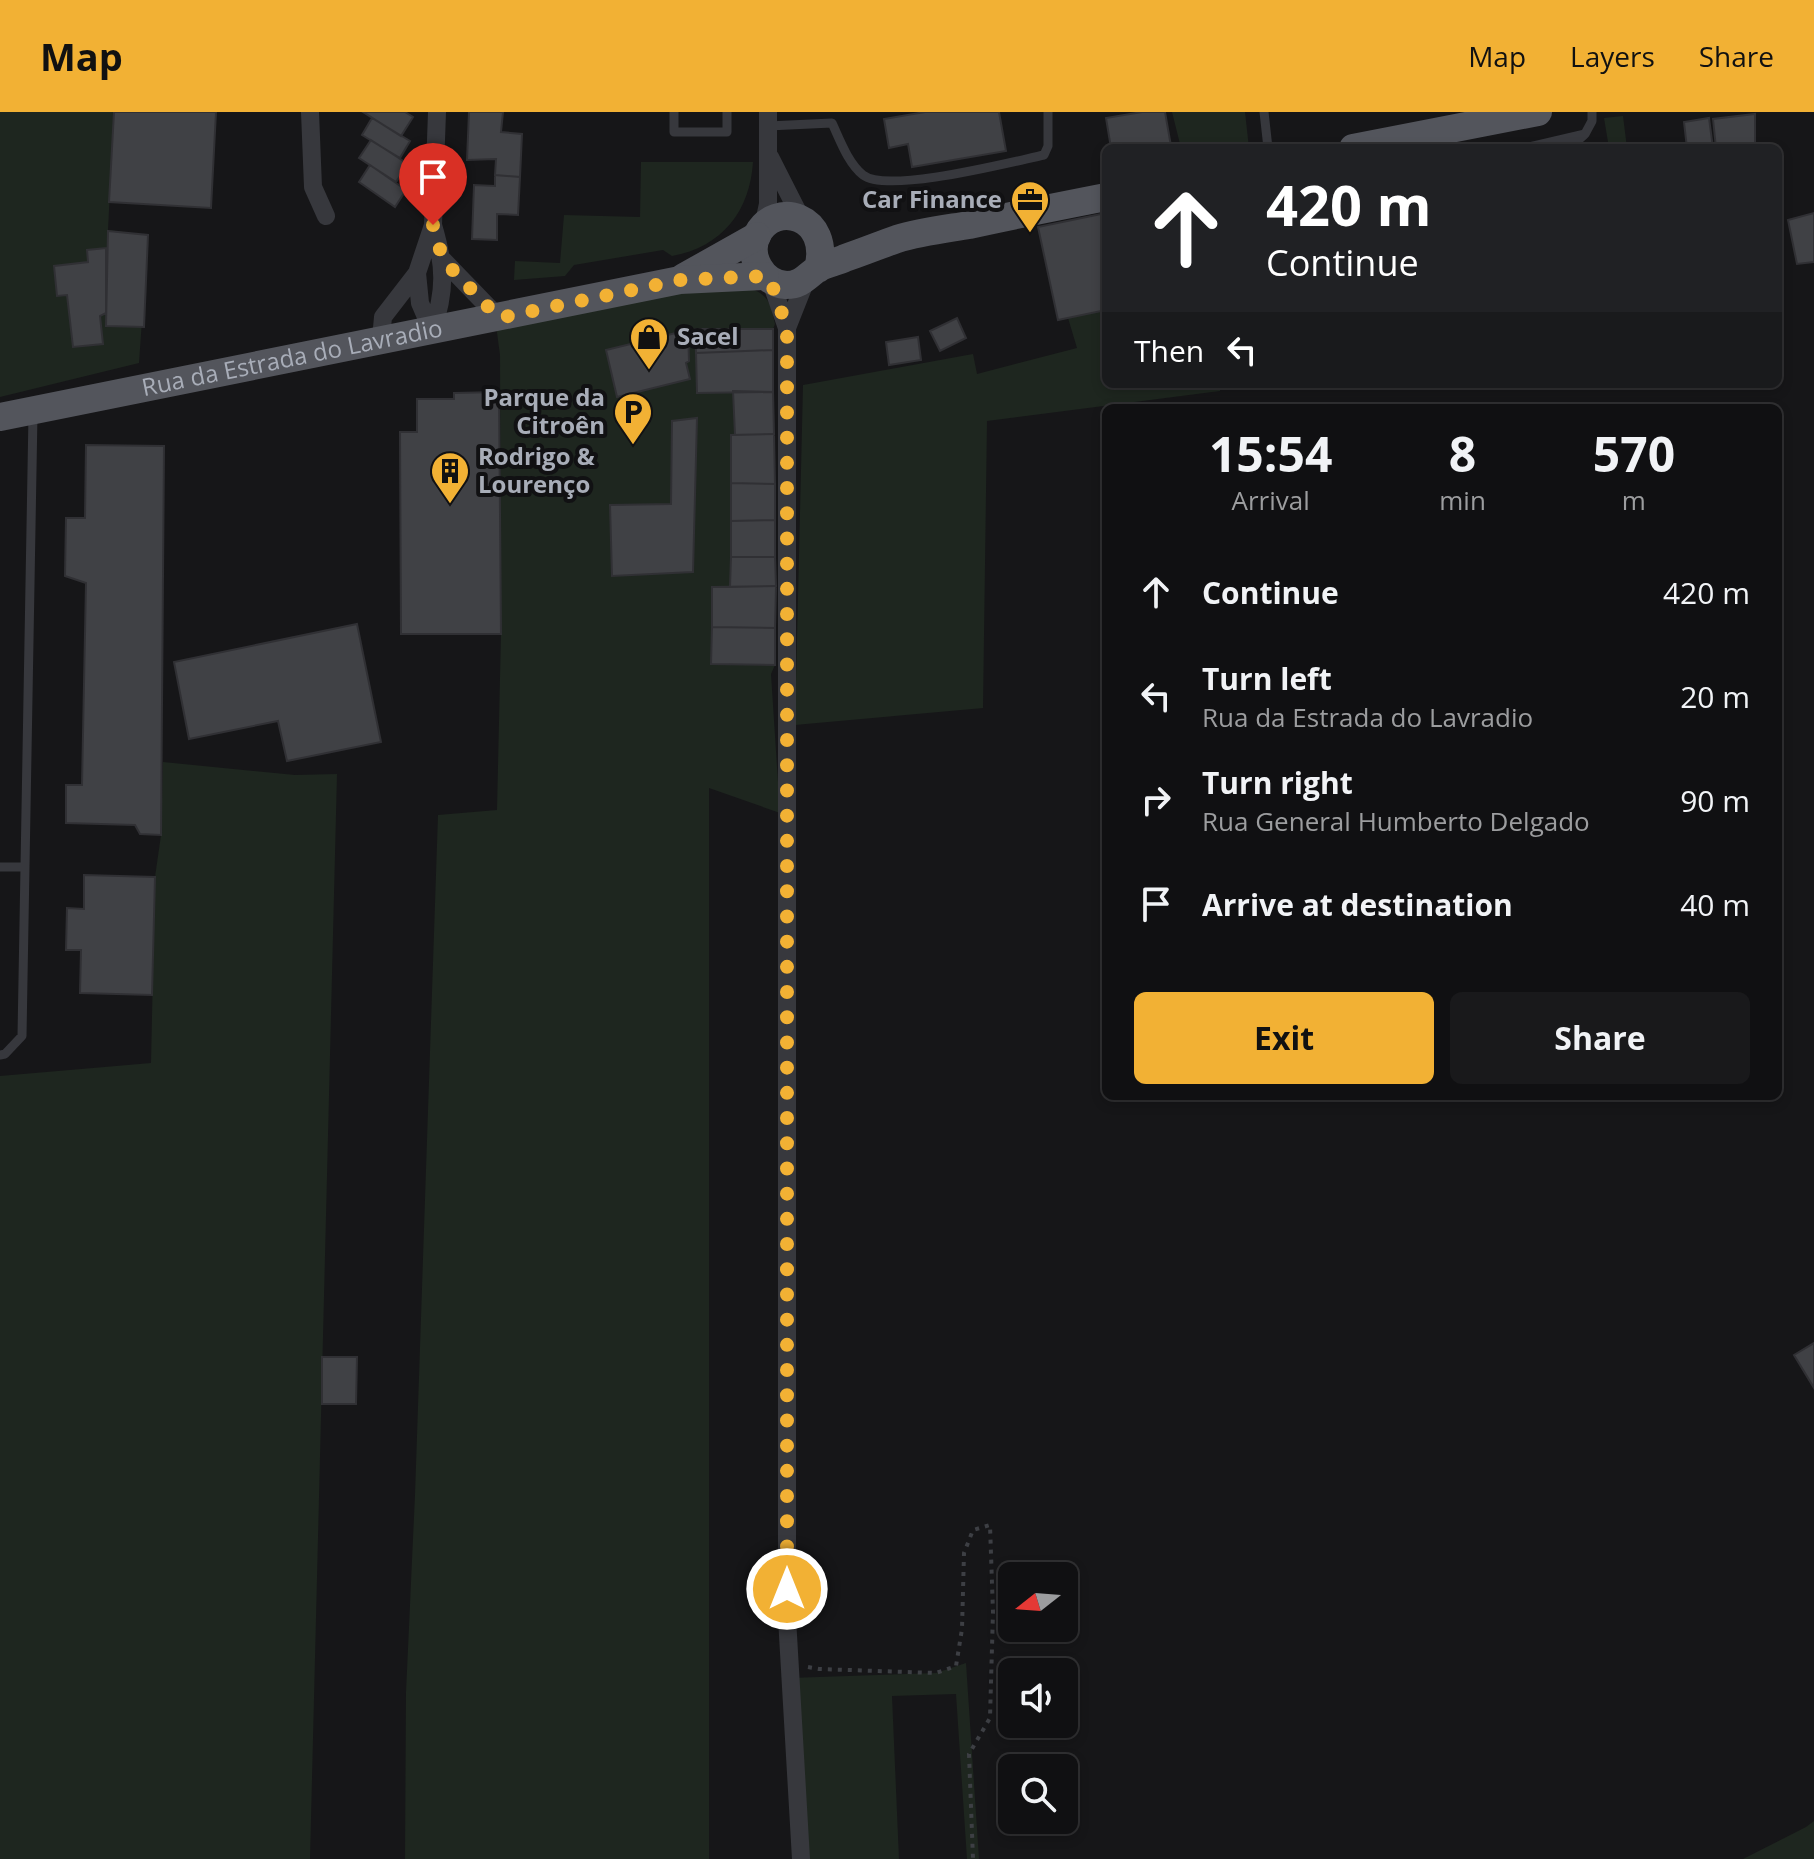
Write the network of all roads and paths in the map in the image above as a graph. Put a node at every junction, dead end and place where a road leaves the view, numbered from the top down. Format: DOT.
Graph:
graph roads {
  1 [pos="310,112"];
  2 [pos="437,112"];
  3 [pos="674,112"];
  4 [pos="727,112"];
  5 [pos="819,112"];
  6 [pos="1048,112"];
  7 [pos="1264,112"];
  8 [pos="1538,112"];
  9 [pos="1592,112"];
  10 [pos="1493,116"];
  11 [pos="768,119"];
  12 [pos="820,124"];
  13 [pos="1432,133"];
  14 [pos="1585,134"];
  15 [pos="1268,144"];
  16 [pos="1374,144"];
  17 [pos="1450,144"];
  18 [pos="1541,144"];
  19 [pos="1574,144"];
  20 [pos="769,155"];
  21 [pos="1102,198"];
  22 [pos="326,216"];
  23 [pos="433,225"];
  24 [pos="810,227"];
  25 [pos="760,232"];
  26 [pos="898,239"];
  27 [pos="443,260"];
  28 [pos="417,273"];
  29 [pos="812,274"];
  30 [pos="767,278"];
  31 [pos="680,280"];
  32 [pos="499,318"];
  33 [pos="787,328"];
  34 [pos="432,331"];
  35 [pos="381,339"];
  36 [pos="33,410"];
  37 [pos="0,417"];
  38 [pos="0,867"];
  39 [pos="24,867"];
  40 [pos="0,1055"];
  41 [pos="790,1662"];
  42 [pos="801,1859"];
  43 [pos="973,1859"];
  1 -- 22 [label="street"];
  2 -- 23 [label="street"];
  3 -- 4 [label="lane"];
  5 -- 12 [label="lane"];
  6 -- 12 [label="lane"];
  7 -- 15 [label="lane"];
  8 -- 10 [label="main road"];
  9 -- 14 [label="lane"];
  10 -- 13 [label="main road"];
  11 -- 12 [label="lane"];
  11 -- 20 [label="street"];
  13 -- 16 [label="main road"];
  13 -- 17 [label="lane"];
  14 -- 18 [label="lane"];
  14 -- 19 [label="lane"];
  20 -- 24 [label="street"];
  20 -- 25 [label="street"];
  21 -- 26 [label="main road"];
  23 -- 27 [label="street"];
  23 -- 28 [label="street"];
  24 -- 25 [label="main road"];
  24 -- 26 [label="main road"];
  24 -- 29 [label="main road"];
  25 -- 30 [label="main road"];
  25 -- 31 [label="main road, Rua da Estrada do Lavradio"];
  26 -- 29 [label="main road"];
  27 -- 32 [label="street"];
  27 -- 34 [label="street"];
  28 -- 34 [label="street"];
  28 -- 35 [label="street"];
  29 -- 30 [label="main road"];
  29 -- 33 [label="street"];
  30 -- 31 [label="main road, Rua da Estrada do Lavradio"];
  30 -- 33 [label="street"];
  31 -- 32 [label="main road, Rua da Estrada do Lavradio"];
  32 -- 34 [label="main road, Rua da Estrada do Lavradio"];
  33 -- 41 [label="street"];
  34 -- 35 [label="main road, Rua da Estrada do Lavradio"];
  35 -- 36 [label="main road, Rua da Estrada do Lavradio"];
  36 -- 37 [label="main road, Rua da Estrada do Lavradio"];
  36 -- 39 [label="lane"];
  38 -- 39 [label="lane"];
  39 -- 40 [label="lane"];
  41 -- 42 [label="street"];
  41 -- 43 [label="path"];
}
